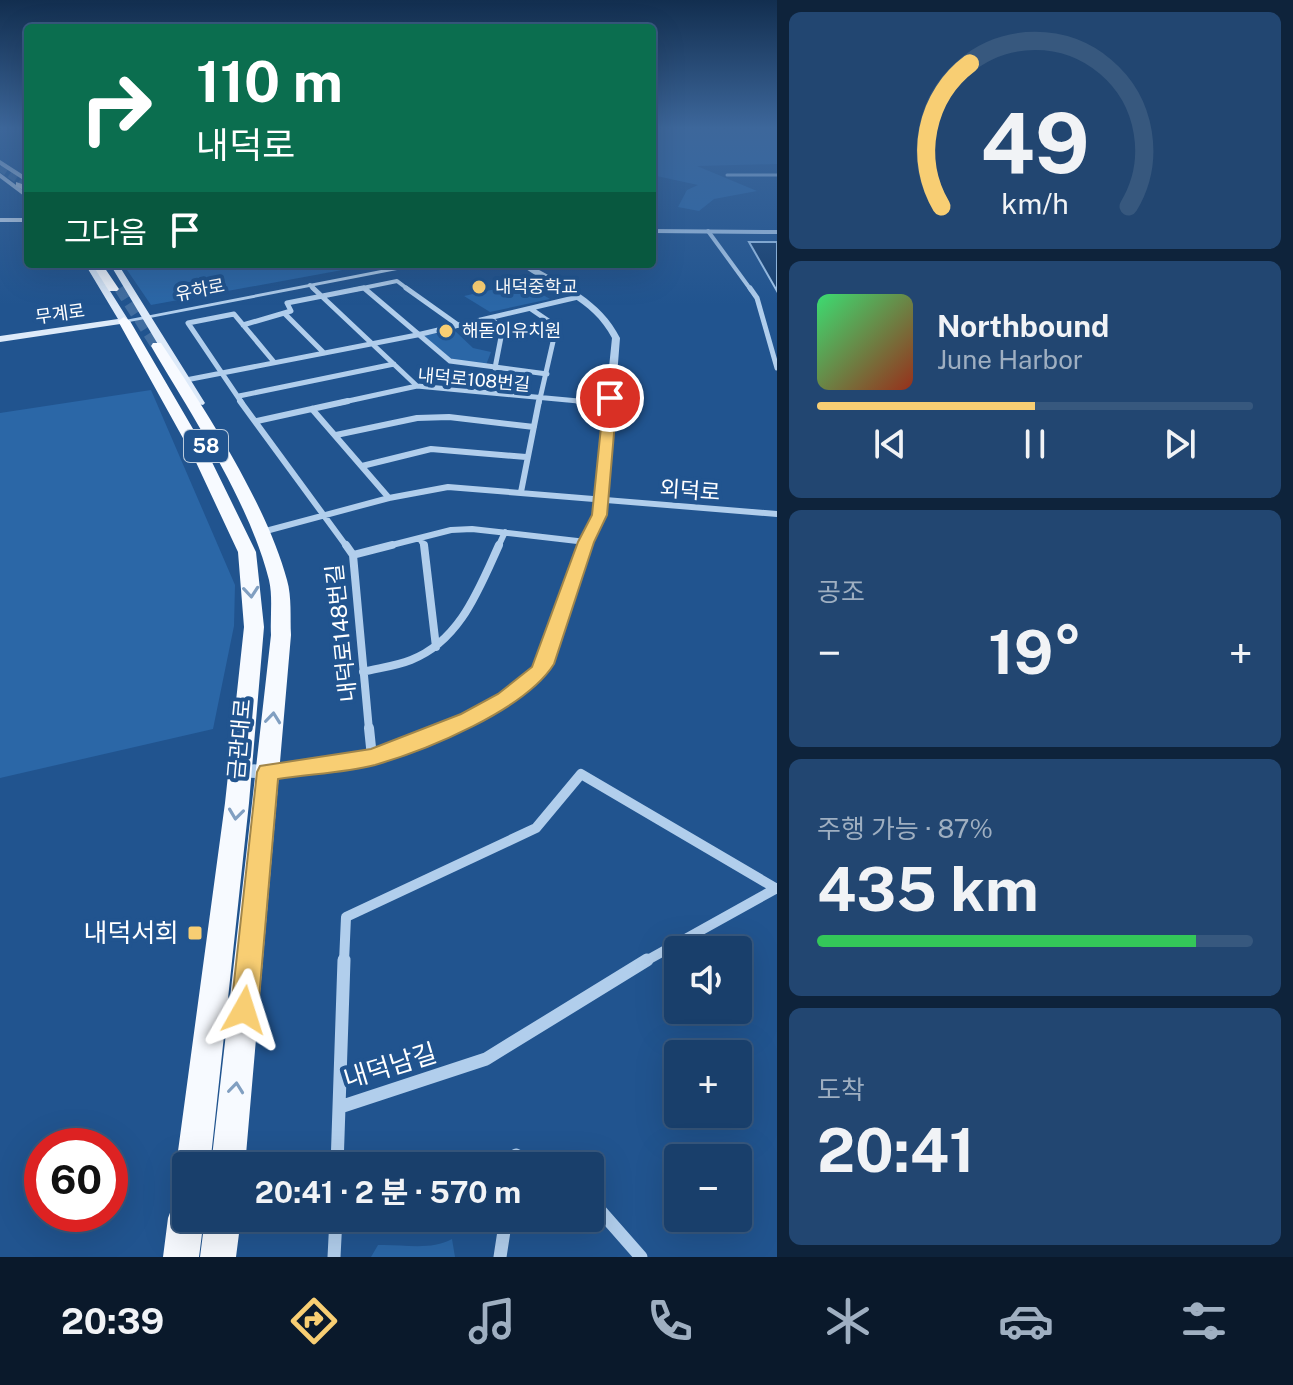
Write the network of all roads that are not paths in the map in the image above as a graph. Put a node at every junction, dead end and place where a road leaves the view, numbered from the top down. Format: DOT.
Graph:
graph roads {
  1 [pos="0,220"];
  2 [pos="24,220"];
  3 [pos="656,231"];
  4 [pos="708,231"];
  5 [pos="777,232"];
  6 [pos="91,268"];
  7 [pos="100,268"];
  8 [pos="108,268"];
  9 [pos="117,268"];
  10 [pos="372,268"];
  11 [pos="402,268"];
  12 [pos="530,268"];
  13 [pos="310,285"];
  14 [pos="364,288"];
  15 [pos="323,296"];
  16 [pos="578,297"];
  17 [pos="531,309"];
  18 [pos="146,313"];
  19 [pos="285,314"];
  20 [pos="122,317"];
  21 [pos="490,318"];
  22 [pos="243,325"];
  23 [pos="458,325"];
  24 [pos="0,332"];
  25 [pos="417,335"];
  26 [pos="0,339"];
  27 [pos="375,344"];
  28 [pos="324,353"];
  29 [pos="274,362"];
  30 [pos="394,364"];
  31 [pos="777,366"];
  32 [pos="495,368"];
  33 [pos="220,373"];
  34 [pos="547,374"];
  35 [pos="186,380"];
  36 [pos="417,386"];
  37 [pos="239,396"];
  38 [pos="540,399"];
  39 [pos="610,404"];
  40 [pos="312,409"];
  41 [pos="257,421"];
  42 [pos="534,427"];
  43 [pos="336,435"];
  44 [pos="526,457"];
  45 [pos="223,460"];
  46 [pos="362,466"];
  47 [pos="521,492"];
  48 [pos="389,498"];
  49 [pos="601,501"];
  50 [pos="777,514"];
  51 [pos="322,516"];
  52 [pos="505,532"];
  53 [pos="420,539"];
  54 [pos="255,542"];
  55 [pos="586,542"];
  56 [pos="353,555"];
  57 [pos="436,647"];
  58 [pos="363,672"];
  59 [pos="372,757"];
  60 [pos="254,772"];
  61 [pos="777,888"];
  62 [pos="340,1107"];
  63 [pos="195,1152"];
  64 [pos="229,1152"];
  65 [pos="338,1152"];
  66 [pos="604,1215"];
  67 [pos="184,1232"];
  68 [pos="221,1232"];
  69 [pos="335,1232"];
  70 [pos="504,1232"];
  71 [pos="181,1257"];
  72 [pos="218,1257"];
  73 [pos="334,1257"];
  74 [pos="500,1257"];
  75 [pos="641,1257"];
  1 -- 2 [label="main road"];
  3 -- 4 [label="street"];
  4 -- 5 [label="street"];
  4 -- 31 [label="street"];
  6 -- 20 [label="main road"];
  7 -- 8 [label="main road"];
  9 -- 18 [label="main road"];
  10 -- 18 [label="street, 유하로"];
  11 -- 13 [label="street, 유하로"];
  12 -- 16 [label="street"];
  13 -- 15 [label="street"];
  13 -- 18 [label="street, 유하로"];
  14 -- 15 [label="street"];
  14 -- 23 [label="street"];
  14 -- 25 [label="street"];
  15 -- 19 [label="street"];
  15 -- 27 [label="street"];
  16 -- 17 [label="street"];
  16 -- 39 [label="street"];
  17 -- 21 [label="street"];
  17 -- 34 [label="street"];
  18 -- 20 [label="street, 유하로"];
  18 -- 35 [label="main road"];
  19 -- 22 [label="street"];
  19 -- 28 [label="street"];
  20 -- 24 [label="main road, 무계로"];
  20 -- 26 [label="main road, 무계로"];
  20 -- 54 [label="main road"];
  21 -- 23 [label="street"];
  21 -- 32 [label="street"];
  22 -- 29 [label="street"];
  22 -- 33 [label="street, 내덕로148번길"];
  23 -- 25 [label="street"];
  25 -- 27 [label="street"];
  25 -- 32 [label="street"];
  27 -- 28 [label="street"];
  27 -- 30 [label="street"];
  28 -- 29 [label="street"];
  29 -- 33 [label="street"];
  30 -- 36 [label="street"];
  30 -- 37 [label="street"];
  32 -- 34 [label="street"];
  33 -- 35 [label="street"];
  33 -- 37 [label="street, 내덕로148번길"];
  34 -- 38 [label="street"];
  35 -- 45 [label="main road"];
  36 -- 38 [label="street, 내덕로108번길"];
  36 -- 40 [label="street, 내덕로108번길"];
  37 -- 41 [label="street, 내덕로148번길"];
  38 -- 39 [label="street, 내덕로108번길"];
  38 -- 42 [label="street, 내덕로108번길"];
  39 -- 49 [label="street"];
  40 -- 41 [label="street, 내덕로108번길"];
  40 -- 43 [label="street"];
  41 -- 51 [label="street, 내덕로148번길"];
  42 -- 43 [label="street, 내덕로108번길"];
  42 -- 44 [label="street"];
  43 -- 46 [label="street"];
  44 -- 46 [label="street"];
  44 -- 47 [label="street"];
  45 -- 54 [label="main road, 금관대로 / 58"];
  45 -- 54 [label="main road, 금관대로 / 58"];
  46 -- 48 [label="street"];
  47 -- 48 [label="street, 외덕로"];
  47 -- 49 [label="street, 외덕로"];
  48 -- 51 [label="street, 외덕로"];
  49 -- 50 [label="street, 외덕로"];
  49 -- 55 [label="street"];
  51 -- 54 [label="street, 외덕로"];
  51 -- 56 [label="street, 내덕로148번길"];
  52 -- 53 [label="street"];
  52 -- 55 [label="street"];
  52 -- 57 [label="street"];
  53 -- 56 [label="street"];
  53 -- 57 [label="street"];
  54 -- 60 [label="main road, 금관대로 / 58, one-way"];
  60 -- 54 [label="main road, 금관대로 / 58, one-way"];
  55 -- 59 [label="street"];
  56 -- 58 [label="street, 내덕로148번길"];
  57 -- 58 [label="street"];
  58 -- 59 [label="street, 내덕로148번길"];
  59 -- 60 [label="street"];
  60 -- 63 [label="main road, 금관대로 / 58, one-way"];
  64 -- 60 [label="main road, 금관대로 / 58, one-way"];
  61 -- 62 [label="street, 내덕남길"];
  61 -- 62 [label="street, 내덕남길"];
  62 -- 65 [label="street"];
  66 -- 75 [label="street"];
  67 -- 71 [label="main road"];
  68 -- 72 [label="main road"];
  69 -- 73 [label="street"];
  70 -- 74 [label="street"];
}
